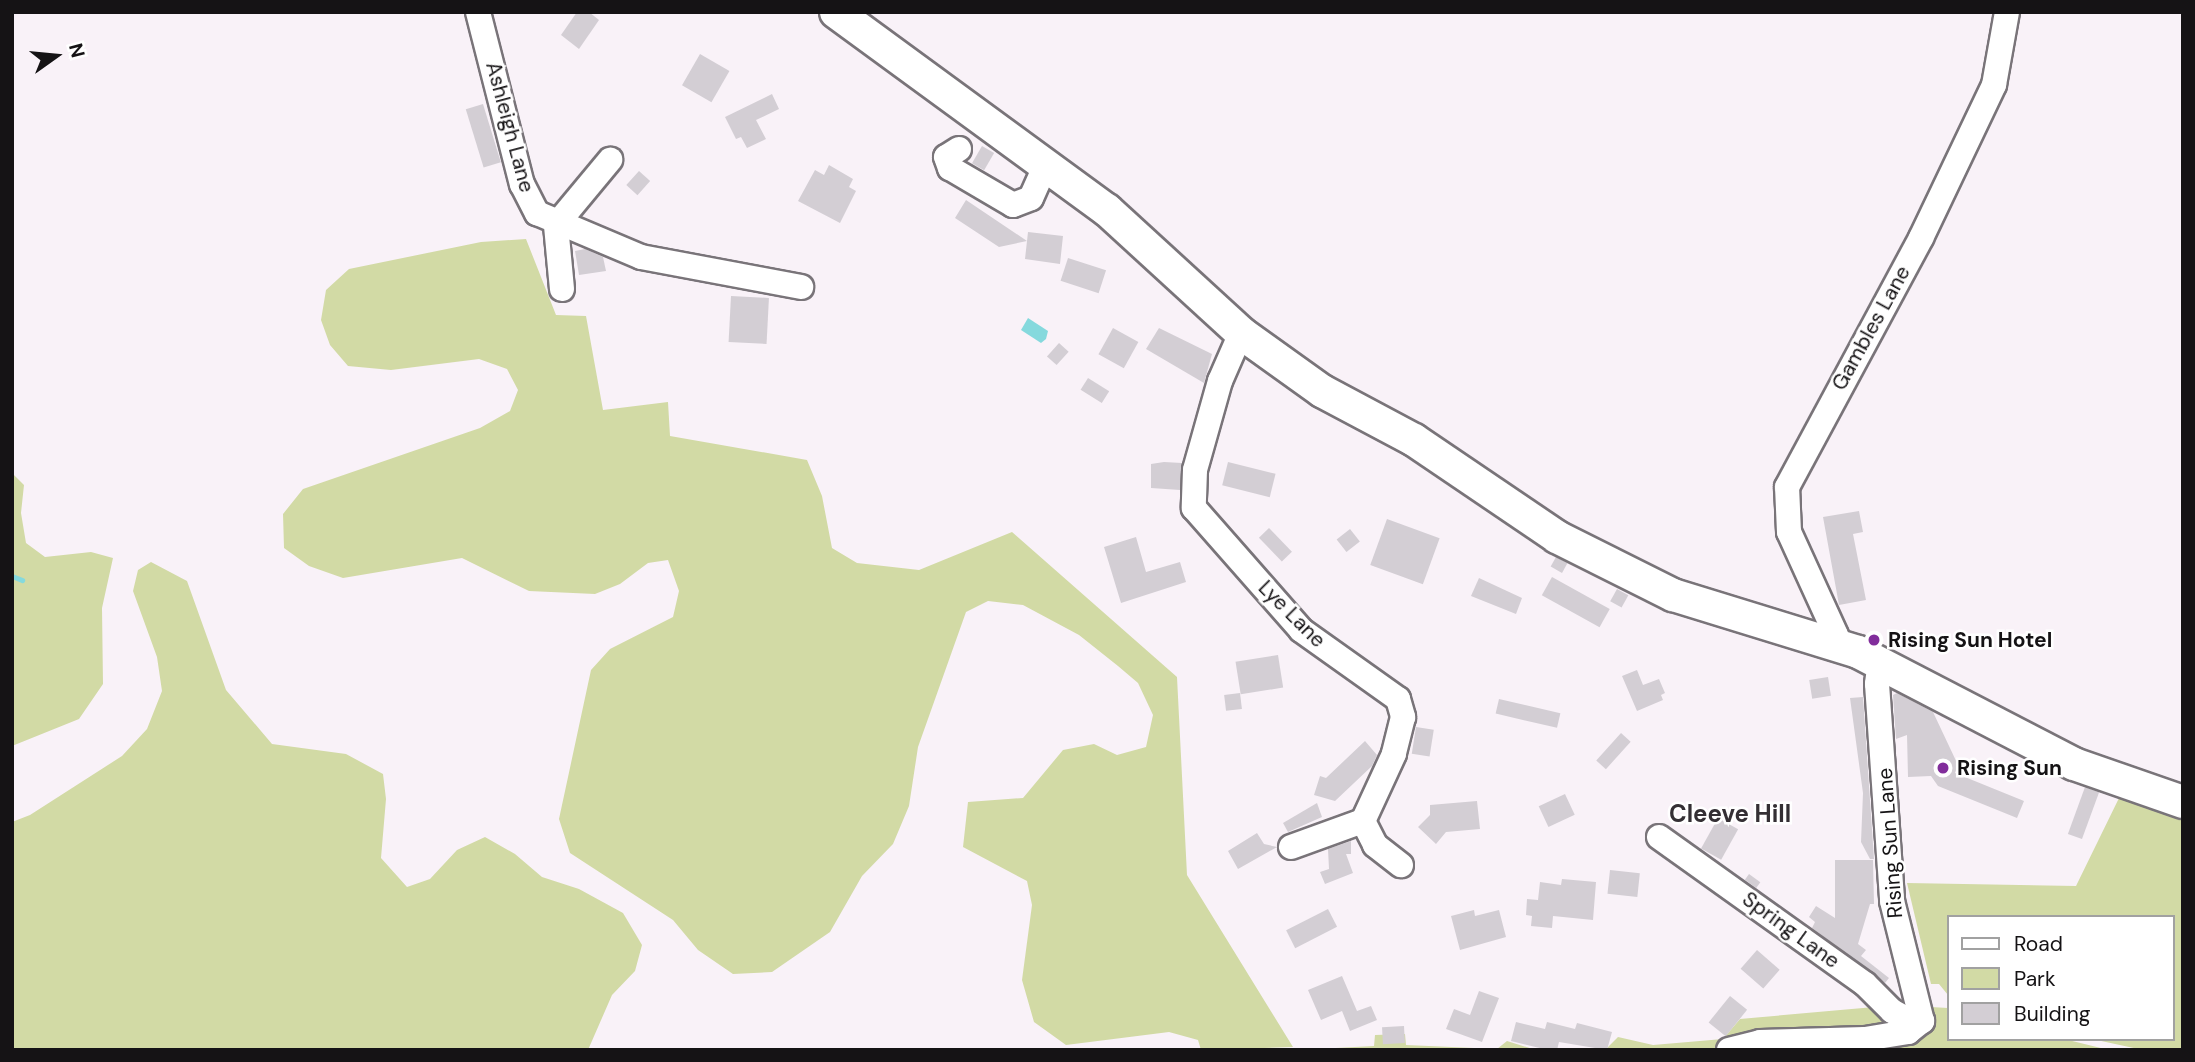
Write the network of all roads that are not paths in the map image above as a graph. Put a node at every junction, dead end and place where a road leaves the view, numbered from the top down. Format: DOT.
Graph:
graph roads {
  1 [pos="478,12"];
  2 [pos="836,12"];
  3 [pos="2007,12"];
  4 [pos="959,149"];
  5 [pos="610,160"];
  6 [pos="1047,162"];
  7 [pos="556,225"];
  8 [pos="801,287"];
  9 [pos="562,289"];
  10 [pos="1241,333"];
  11 [pos="1834,643"];
  12 [pos="1880,662"];
  13 [pos="2183,802"];
  14 [pos="1363,821"];
  15 [pos="1659,837"];
  16 [pos="1291,847"];
  17 [pos="1402,865"];
  18 [pos="1922,1021"];
  19 [pos="1729,1050"];
  1 -- 7 [label="street, Ashleigh Lane"];
  2 -- 6 [label="main road"];
  3 -- 11 [label="street, Gambles Lane"];
  4 -- 6 [label="street"];
  5 -- 7 [label="street"];
  6 -- 10 [label="main road"];
  7 -- 8 [label="street, Ashleigh Lane"];
  7 -- 9 [label="street"];
  10 -- 11 [label="main road"];
  10 -- 14 [label="street, Lye Lane"];
  11 -- 12 [label="main road"];
  12 -- 13 [label="main road"];
  12 -- 18 [label="street, Rising Sun Lane"];
  14 -- 16 [label="street"];
  14 -- 17 [label="street"];
  15 -- 18 [label="street, Spring Lane"];
  18 -- 19 [label="street"];
}
